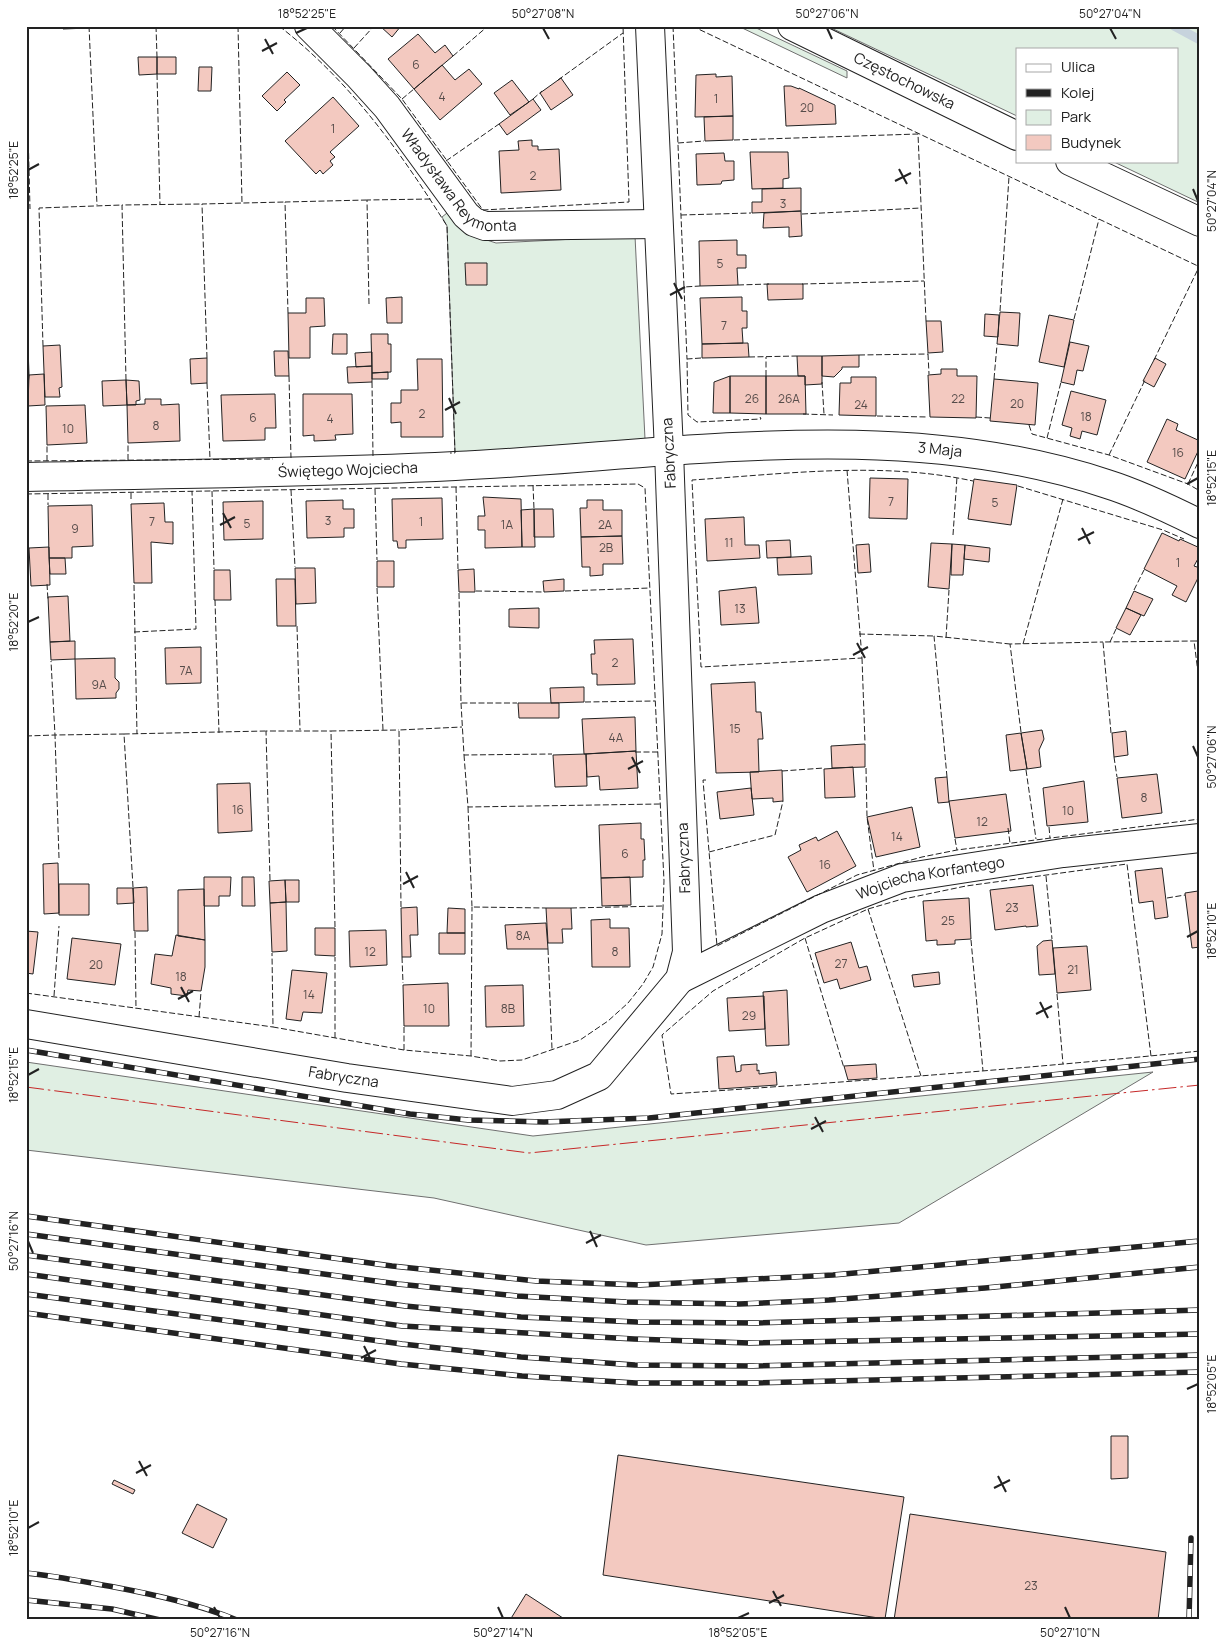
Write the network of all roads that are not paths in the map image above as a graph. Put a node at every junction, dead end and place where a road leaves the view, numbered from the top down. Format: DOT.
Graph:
graph roads {
  1 [pos="309,26"];
  2 [pos="650,26"];
  3 [pos="792,26"];
  4 [pos="1016,136"];
  5 [pos="1072,162"];
  6 [pos="1200,222"];
  7 [pos="658,224"];
  8 [pos="669,451"];
  9 [pos="26,477"];
  10 [pos="1200,524"];
  11 [pos="1200,838"];
  12 [pos="680,979"];
  13 [pos="26,1024"];
  1 -- 7 [label="street, Władysława Reymonta"];
  2 -- 7 [label="street, Fabryczna"];
  3 -- 4 [label="street, Częstochowska"];
  5 -- 6 [label="street"];
  7 -- 8 [label="street, Fabryczna"];
  8 -- 9 [label="street, Świętego Wojciecha"];
  8 -- 10 [label="street, 3 Maja"];
  8 -- 12 [label="street, Fabryczna"];
  11 -- 12 [label="street, Wojciecha Korfantego"];
  12 -- 13 [label="street, Fabryczna"];
}
